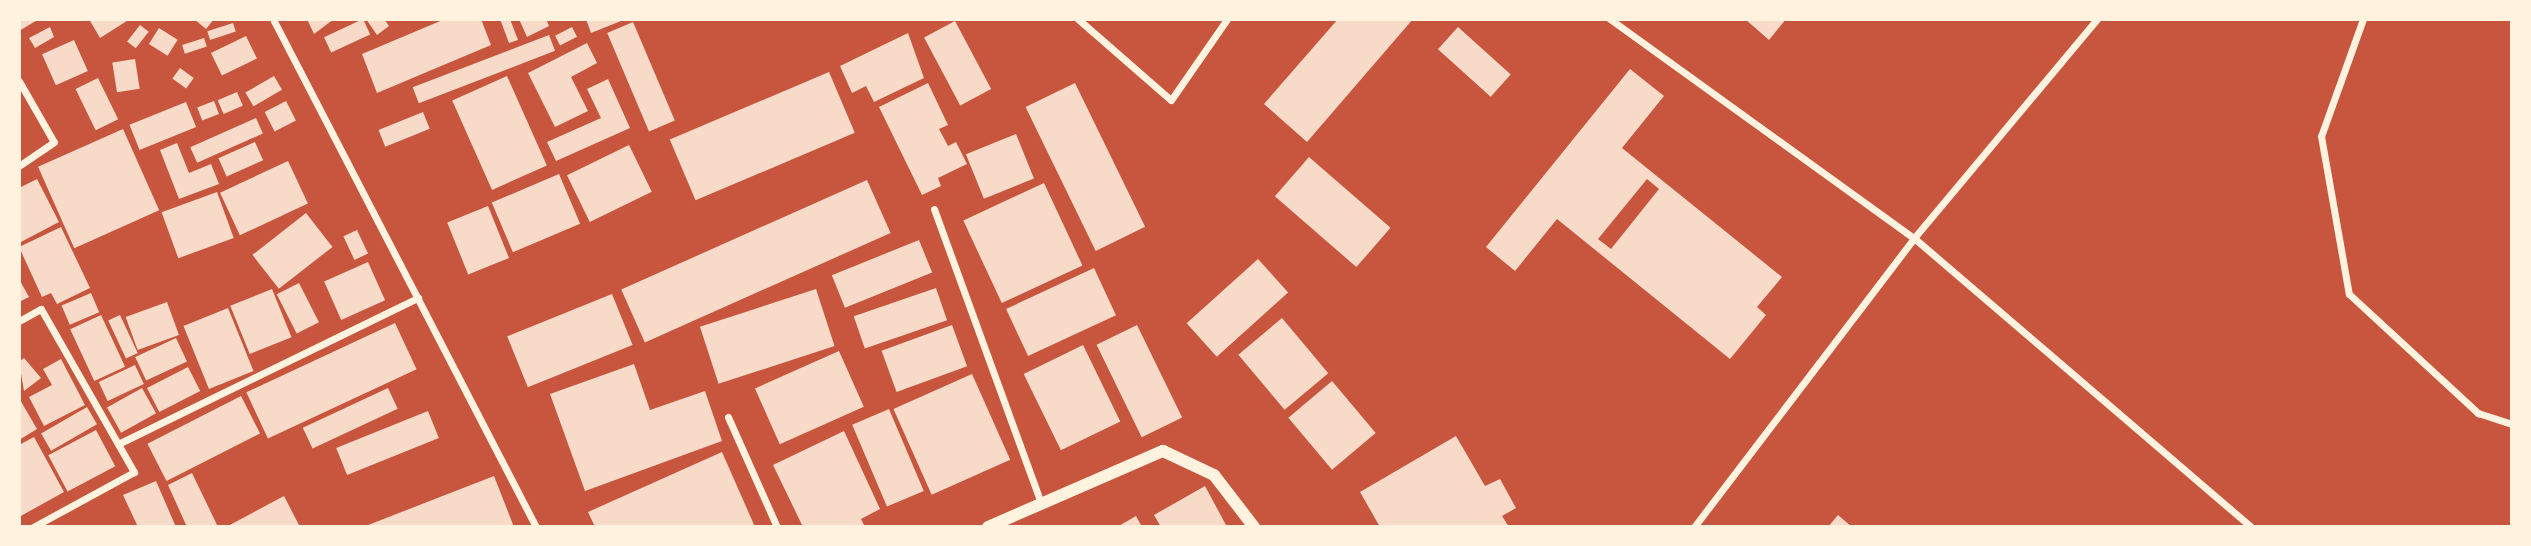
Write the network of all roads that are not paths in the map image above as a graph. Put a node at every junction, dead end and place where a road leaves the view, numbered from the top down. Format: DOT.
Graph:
graph roads {
  1 [pos="274,19"];
  2 [pos="1078,19"];
  3 [pos="1227,19"];
  4 [pos="1610,19"];
  5 [pos="2097,19"];
  6 [pos="2363,19"];
  7 [pos="19,81"];
  8 [pos="19,166"];
  9 [pos="934,209"];
  10 [pos="1914,238"];
  11 [pos="418,298"];
  12 [pos="19,321"];
  13 [pos="728,417"];
  14 [pos="2512,424"];
  15 [pos="118,444"];
  16 [pos="1040,501"];
  17 [pos="33,527"];
  18 [pos="536,527"];
  19 [pos="777,527"];
  20 [pos="988,527"];
  21 [pos="1255,527"];
  22 [pos="1693,527"];
  23 [pos="2251,527"];
  1 -- 11 [label="street"];
  2 -- 3 [label="street"];
  4 -- 10 [label="street"];
  5 -- 10 [label="street"];
  6 -- 14 [label="street"];
  7 -- 8 [label="street"];
  9 -- 16 [label="street"];
  10 -- 22 [label="street"];
  10 -- 23 [label="street"];
  11 -- 15 [label="street"];
  11 -- 18 [label="street"];
  12 -- 15 [label="street"];
  13 -- 19 [label="street"];
  15 -- 17 [label="street"];
  16 -- 20 [label="street"];
  16 -- 21 [label="street"];
}
